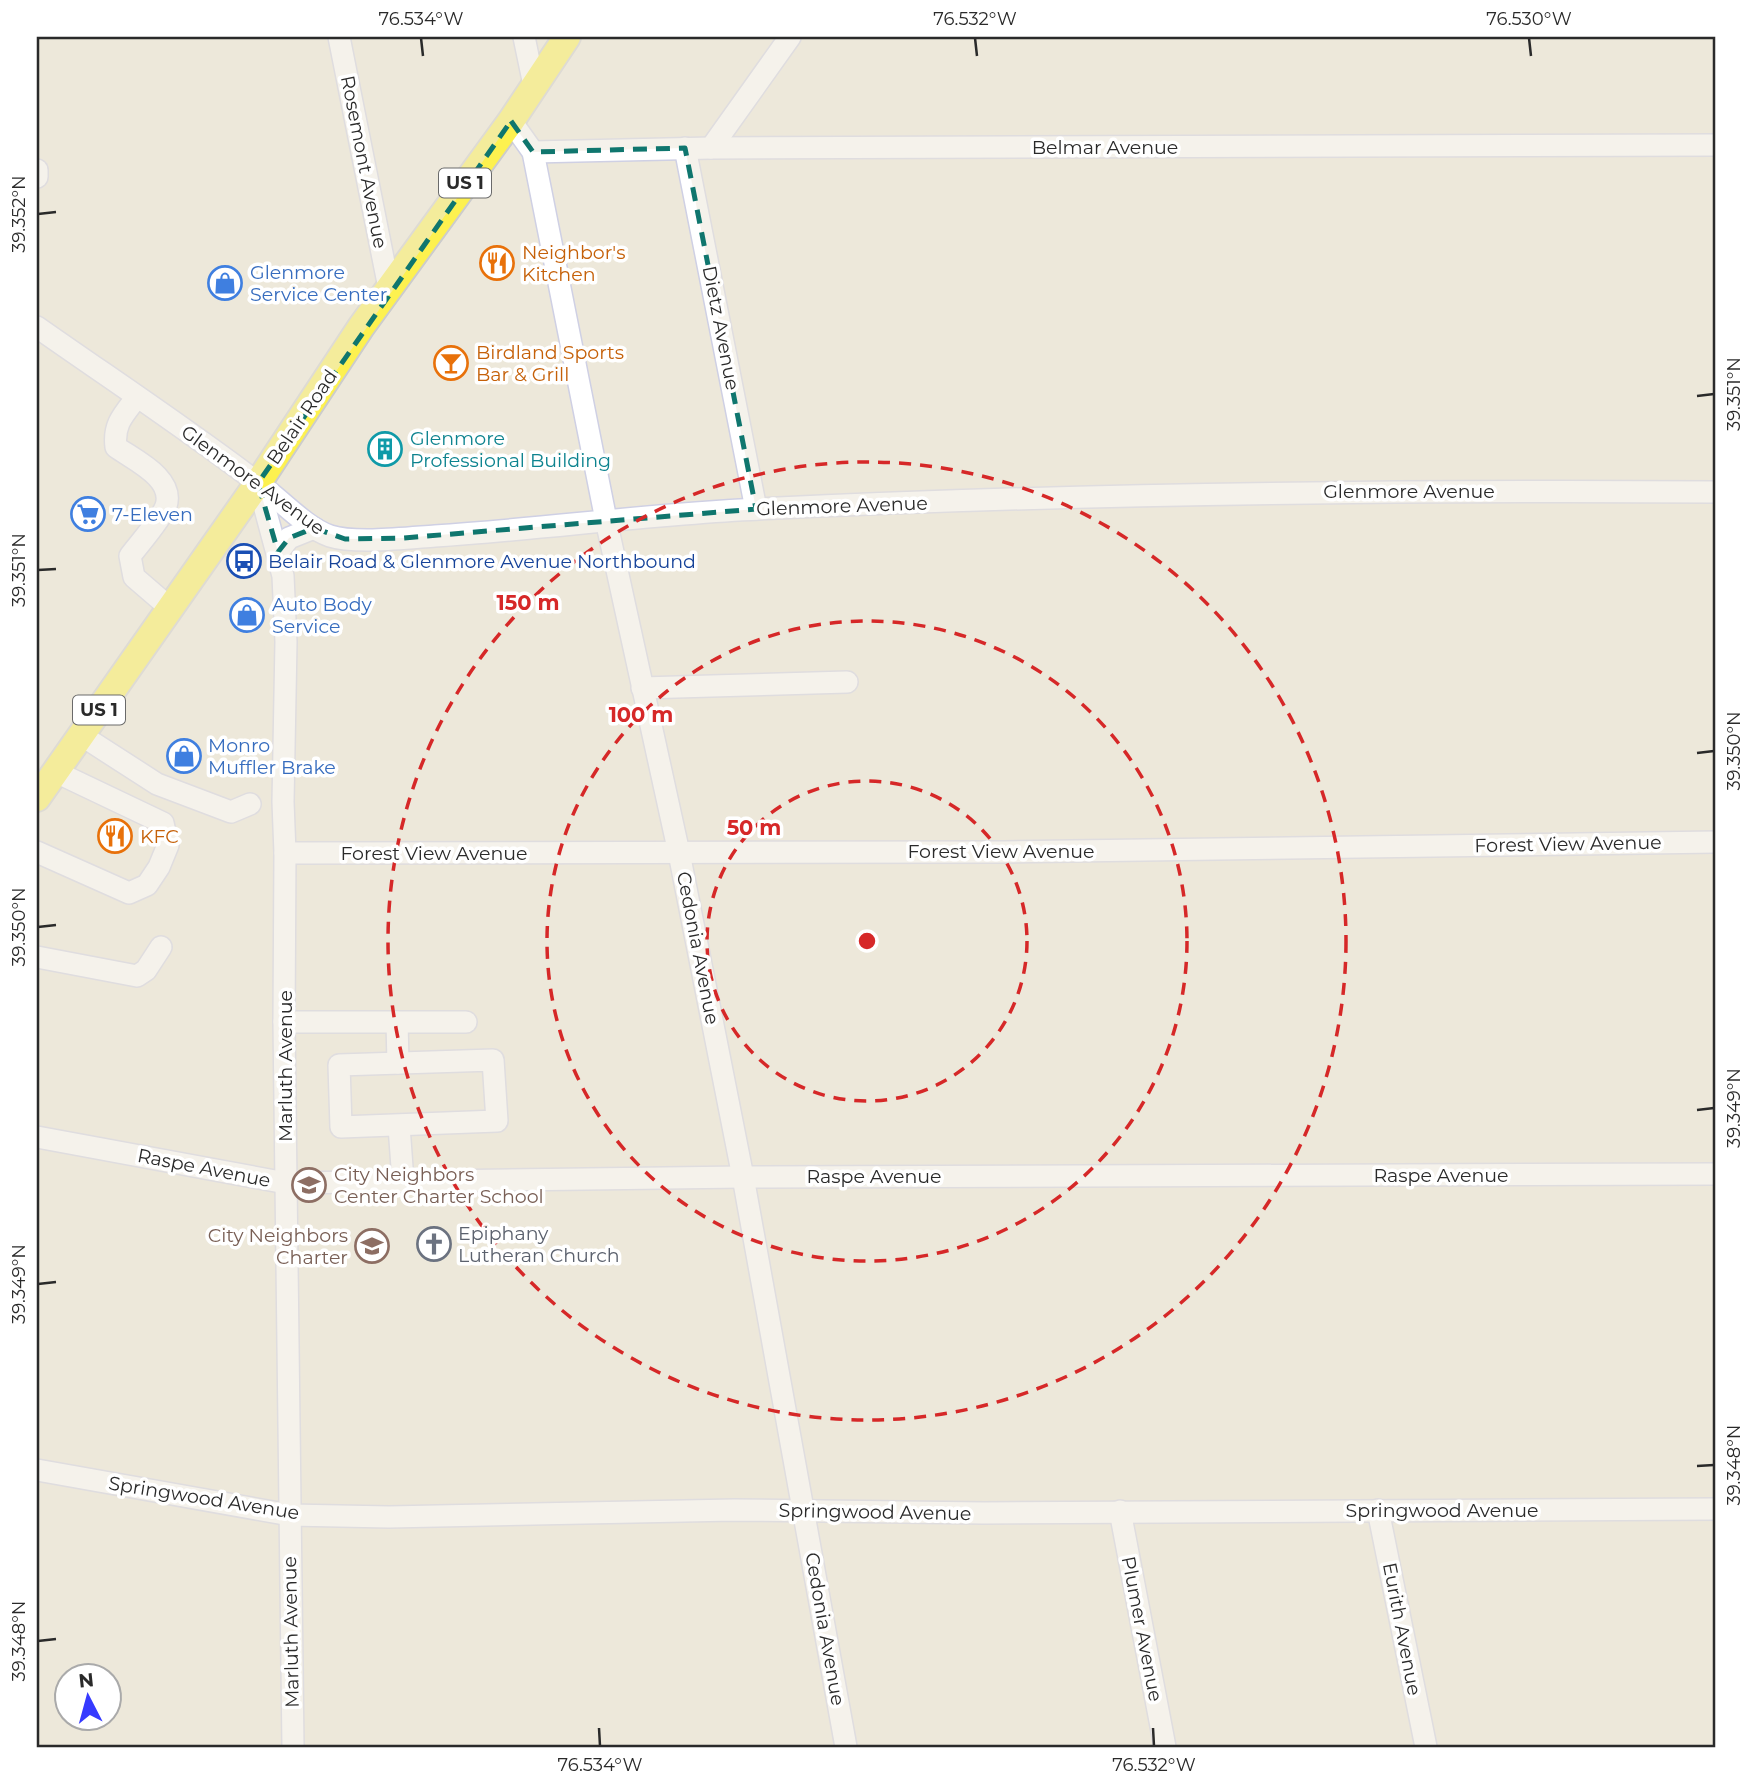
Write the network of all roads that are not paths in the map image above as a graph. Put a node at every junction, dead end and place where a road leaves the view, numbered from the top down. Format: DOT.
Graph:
graph roads {
  1 [pos="339,37"];
  2 [pos="524,37"];
  3 [pos="567,37"];
  4 [pos="790,37"];
  5 [pos="534,85"];
  6 [pos="510,121"];
  7 [pos="1716,145"];
  8 [pos="685,148"];
  9 [pos="711,148"];
  10 [pos="533,152"];
  11 [pos="37,170"];
  12 [pos="37,177"];
  13 [pos="389,288"];
  14 [pos="37,327"];
  15 [pos="137,397"];
  16 [pos="258,483"];
  17 [pos="1716,492"];
  18 [pos="756,509"];
  19 [pos="606,520"];
  20 [pos="314,528"];
  21 [pos="278,552"];
  22 [pos="170,608"];
  23 [pos="847,682"];
  24 [pos="642,688"];
  25 [pos="81,736"];
  26 [pos="55,772"];
  27 [pos="37,798"];
  28 [pos="250,804"];
  29 [pos="1716,842"];
  30 [pos="37,852"];
  31 [pos="285,853"];
  32 [pos="679,853"];
  33 [pos="161,947"];
  34 [pos="37,957"];
  35 [pos="284,1022"];
  36 [pos="397,1022"];
  37 [pos="466,1022"];
  38 [pos="398,1063"];
  39 [pos="399,1126"];
  40 [pos="37,1137"];
  41 [pos="1716,1174"];
  42 [pos="743,1177"];
  43 [pos="403,1181"];
  44 [pos="286,1183"];
  45 [pos="37,1471"];
  46 [pos="1378,1510"];
  47 [pos="1716,1510"];
  48 [pos="803,1511"];
  49 [pos="1120,1511"];
  50 [pos="290,1515"];
  51 [pos="293,1747"];
  52 [pos="846,1747"];
  53 [pos="1165,1747"];
  54 [pos="1426,1747"];
  1 -- 13 [label="street, Rosemont Avenue"];
  2 -- 5 [label="street"];
  3 -- 5 [label="main road, Belair Road / US 1"];
  4 -- 9 [label="street"];
  5 -- 6 [label="main road, Belair Road / US 1"];
  6 -- 10 [label="street"];
  6 -- 13 [label="main road, Belair Road / US 1"];
  7 -- 9 [label="street, Belmar Avenue"];
  8 -- 9 [label="street, Belmar Avenue"];
  8 -- 10 [label="street, Belmar Avenue"];
  8 -- 18 [label="street, Dietz Avenue"];
  10 -- 19 [label="street, Cedonia Avenue"];
  11 -- 12 [label="street"];
  13 -- 16 [label="main road, Belair Road / US 1"];
  14 -- 15 [label="street, Glenmore Avenue"];
  15 -- 16 [label="street, Glenmore Avenue"];
  15 -- 22 [label="street"];
  16 -- 20 [label="street, Glenmore Avenue"];
  16 -- 21 [label="street, Marluth Avenue"];
  16 -- 22 [label="main road, Belair Road / US 1"];
  17 -- 18 [label="street, Glenmore Avenue"];
  18 -- 19 [label="street, Glenmore Avenue"];
  19 -- 20 [label="street, Glenmore Avenue"];
  19 -- 24 [label="street, Cedonia Avenue"];
  20 -- 21 [label="street"];
  21 -- 31 [label="street, Marluth Avenue"];
  22 -- 25 [label="main road, Belair Road / US 1"];
  23 -- 24 [label="street"];
  24 -- 32 [label="street, Cedonia Avenue"];
  25 -- 26 [label="main road, Belair Road / US 1"];
  25 -- 28 [label="street"];
  26 -- 27 [label="main road, Belair Road / US 1"];
  26 -- 30 [label="street"];
  29 -- 32 [label="street, Forest View Avenue"];
  31 -- 32 [label="street, Forest View Avenue"];
  31 -- 35 [label="street, Marluth Avenue"];
  32 -- 42 [label="street, Cedonia Avenue"];
  33 -- 34 [label="street"];
  35 -- 36 [label="street"];
  35 -- 44 [label="street, Marluth Avenue"];
  36 -- 37 [label="street"];
  36 -- 38 [label="street"];
  38 -- 39 [label="street"];
  38 -- 39 [label="street"];
  39 -- 43 [label="street"];
  40 -- 44 [label="street, Raspe Avenue"];
  41 -- 42 [label="street, Raspe Avenue"];
  42 -- 43 [label="street, Raspe Avenue"];
  42 -- 48 [label="street, Cedonia Avenue"];
  43 -- 44 [label="street, Raspe Avenue"];
  44 -- 50 [label="street, Marluth Avenue"];
  45 -- 50 [label="street, Springwood Avenue"];
  46 -- 47 [label="street, Springwood Avenue"];
  46 -- 49 [label="street, Springwood Avenue"];
  46 -- 54 [label="street, Eurith Avenue"];
  48 -- 49 [label="street, Springwood Avenue"];
  48 -- 50 [label="street, Springwood Avenue"];
  48 -- 52 [label="street, Cedonia Avenue"];
  49 -- 53 [label="street, Plumer Avenue"];
  50 -- 51 [label="street, Marluth Avenue"];
}
